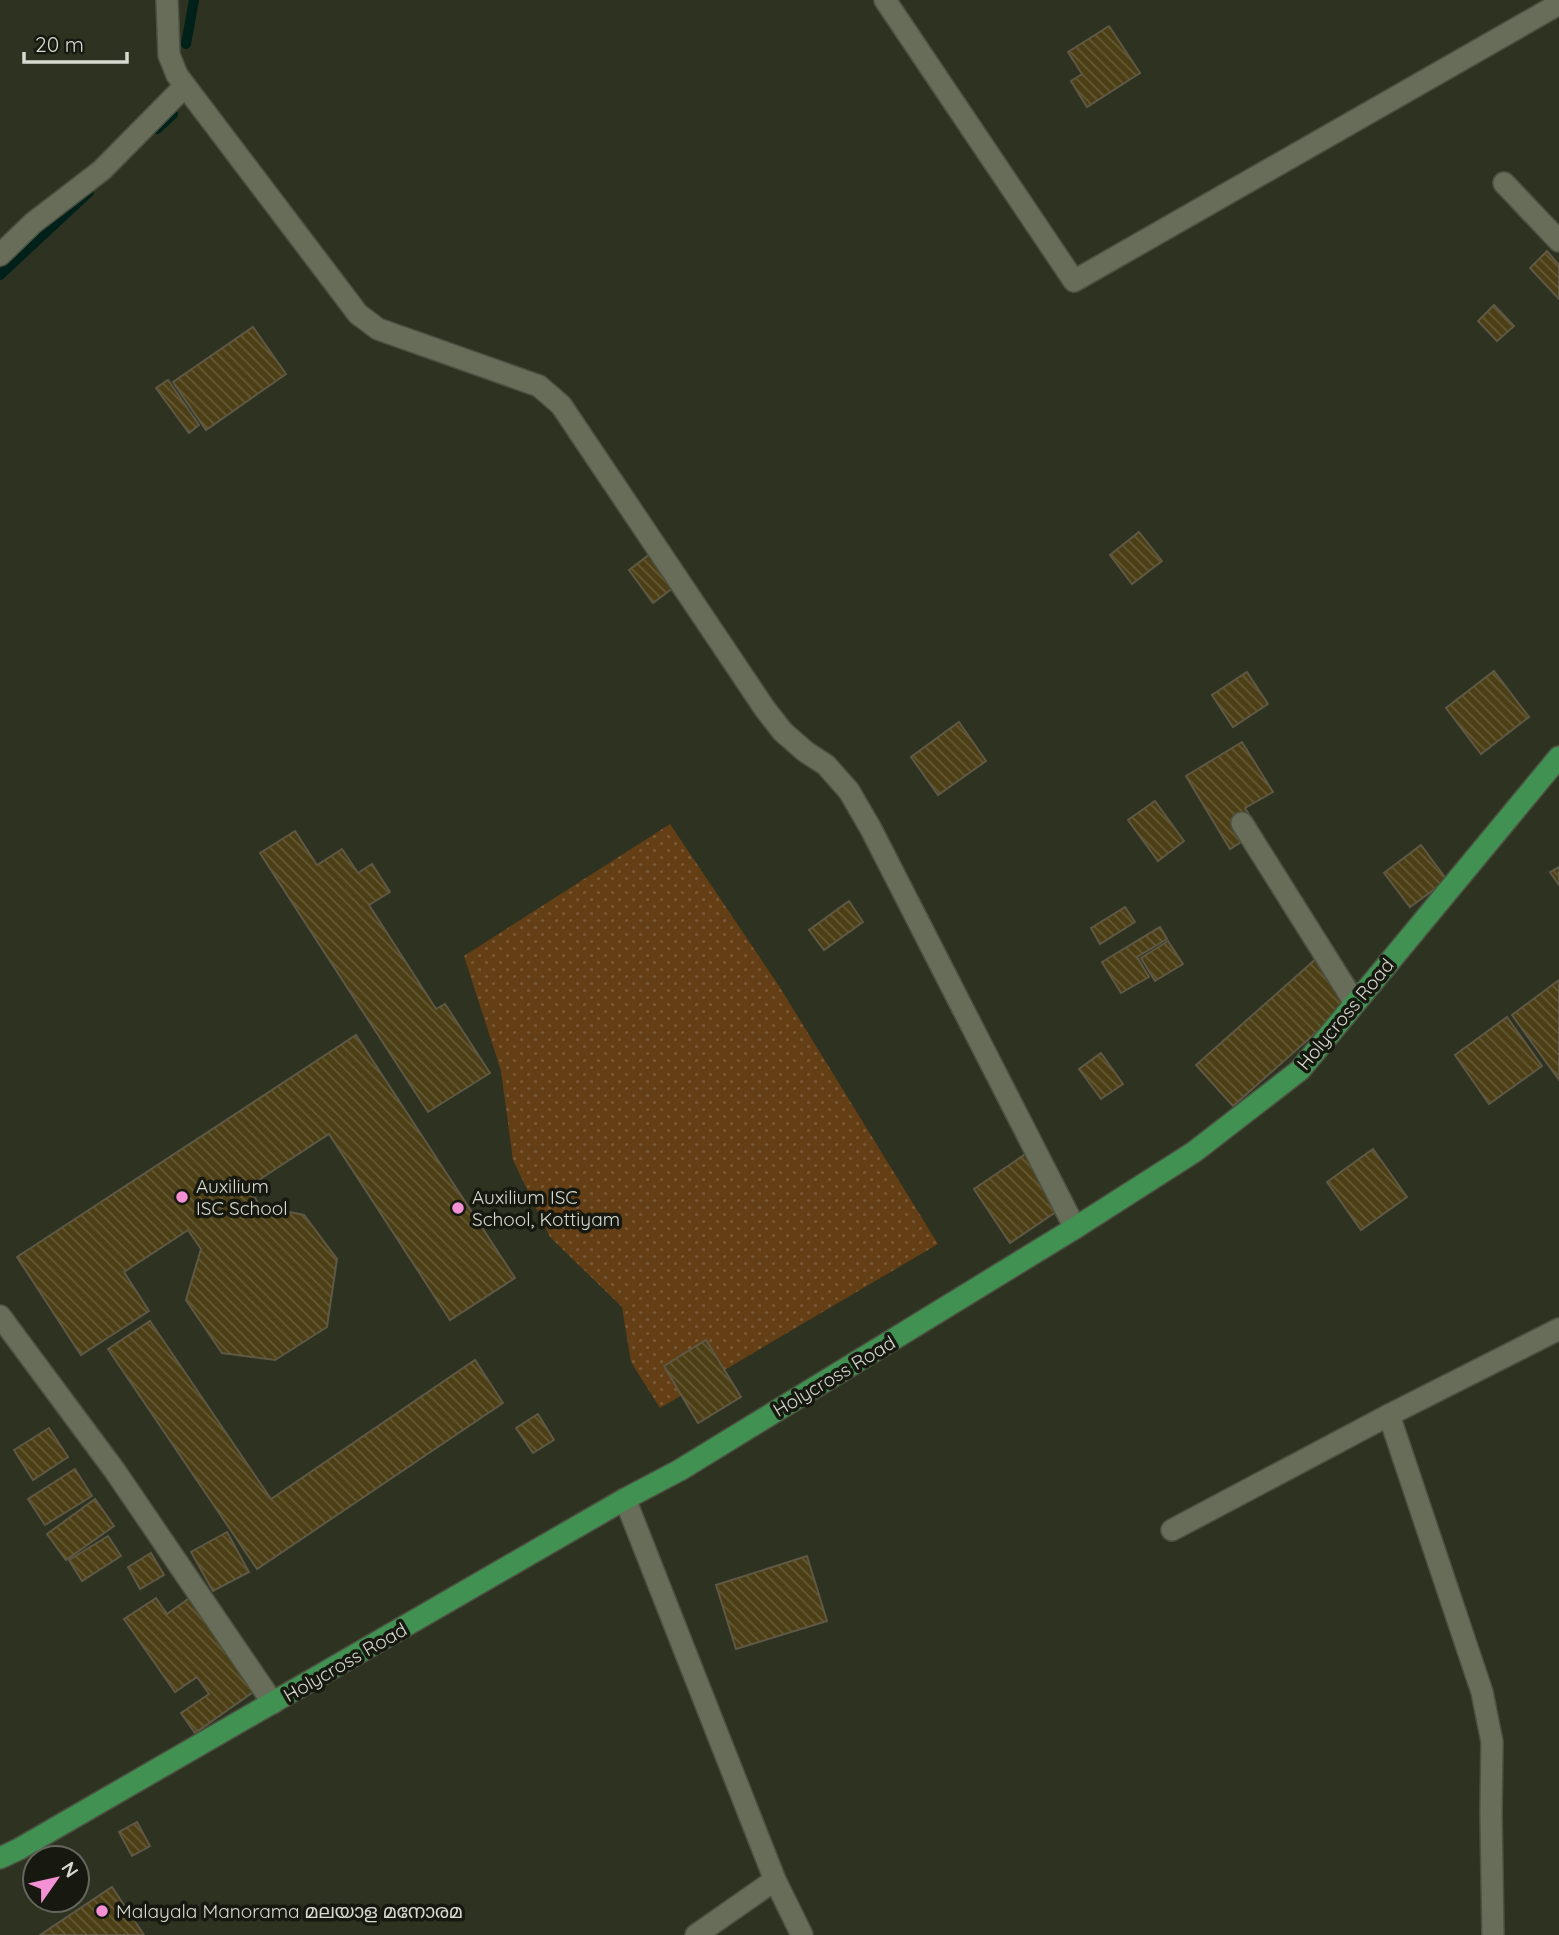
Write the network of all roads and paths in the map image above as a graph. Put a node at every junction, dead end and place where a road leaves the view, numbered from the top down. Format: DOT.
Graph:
graph roads {
  1 [pos="167,0"];
  2 [pos="885,0"];
  3 [pos="1559,4"];
  4 [pos="185,86"];
  5 [pos="1504,183"];
  6 [pos="1559,241"];
  7 [pos="0,255"];
  8 [pos="1559,757"];
  9 [pos="1242,823"];
  10 [pos="1355,1003"];
  11 [pos="1075,1228"];
  12 [pos="0,1316"];
  13 [pos="1559,1329"];
  14 [pos="1389,1415"];
  15 [pos="625,1499"];
  16 [pos="1172,1530"];
  17 [pos="273,1703"];
  18 [pos="0,1858"];
  19 [pos="775,1880"];
  20 [pos="696,1935"];
  21 [pos="802,1935"];
  22 [pos="1493,1935"];
  1 -- 4 [label="street"];
  2 -- 3 [label="street"];
  4 -- 7 [label="street"];
  4 -- 11 [label="street"];
  5 -- 6 [label="street"];
  8 -- 10 [label="main road, Holycross Road"];
  9 -- 10 [label="street"];
  10 -- 11 [label="main road, Holycross Road"];
  11 -- 15 [label="main road, Holycross Road"];
  12 -- 17 [label="street"];
  13 -- 14 [label="street"];
  14 -- 16 [label="street"];
  14 -- 22 [label="street"];
  15 -- 17 [label="main road, Holycross Road"];
  15 -- 19 [label="street"];
  17 -- 18 [label="main road, Holycross Road"];
  19 -- 20 [label="street"];
  19 -- 21 [label="street"];
}
